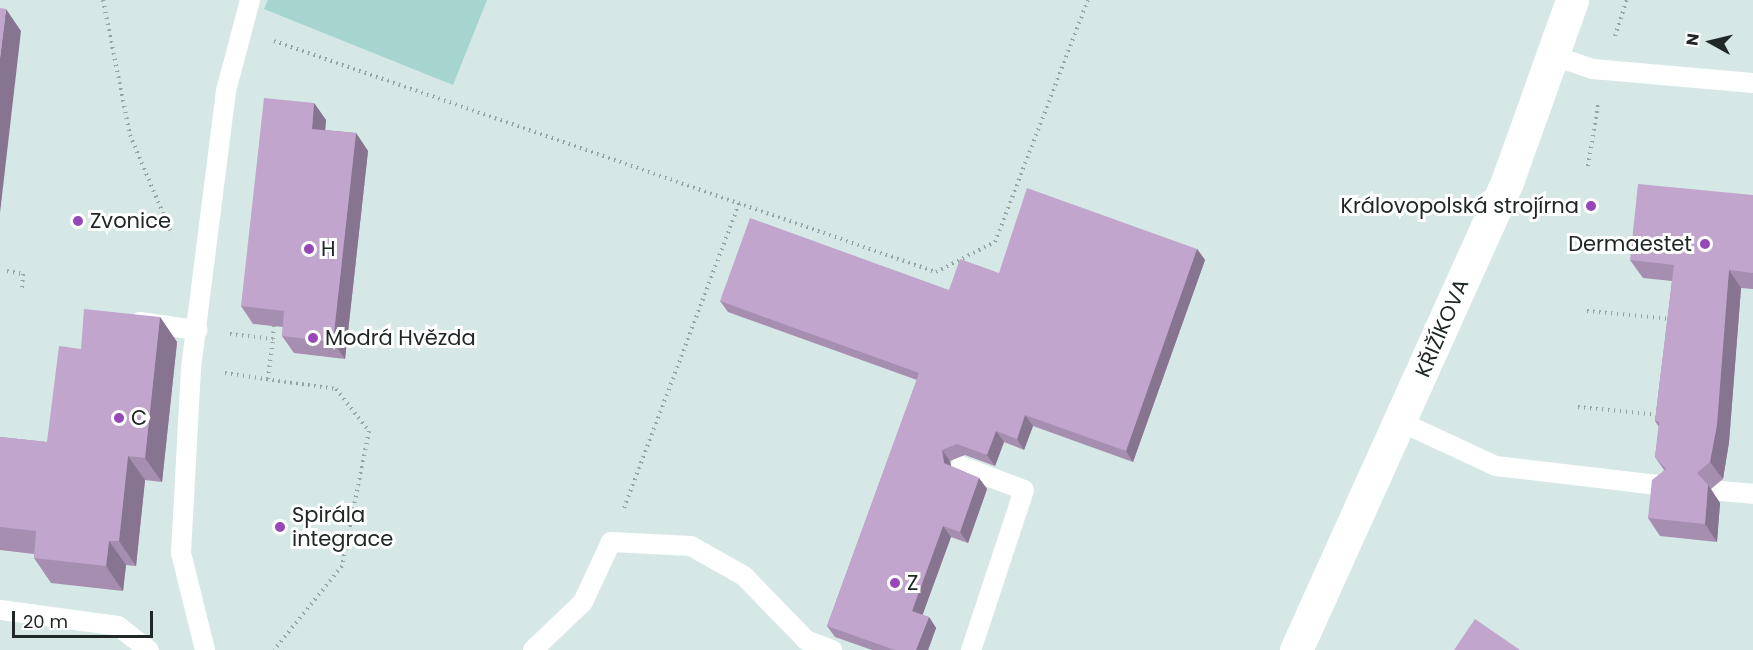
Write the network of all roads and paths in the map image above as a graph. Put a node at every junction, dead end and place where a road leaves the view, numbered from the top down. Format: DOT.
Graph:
graph roads {
  1 [pos="103,0"];
  2 [pos="250,0"];
  3 [pos="1088,0"];
  4 [pos="1572,0"];
  5 [pos="242,30"];
  6 [pos="1554,56"];
  7 [pos="1753,83"];
  8 [pos="739,203"];
  9 [pos="174,240"];
  10 [pos="7,271"];
  11 [pos="22,289"];
  12 [pos="1587,311"];
  13 [pos="116,319"];
  14 [pos="1682,320"];
  15 [pos="274,326"];
  16 [pos="197,330"];
  17 [pos="273,339"];
  18 [pos="191,368"];
  19 [pos="268,379"];
  20 [pos="1578,407"];
  21 [pos="1673,416"];
  22 [pos="1401,422"];
  23 [pos="961,466"];
  24 [pos="1666,486"];
  25 [pos="1721,491"];
  26 [pos="1753,494"];
  27 [pos="611,542"];
  28 [pos="0,610"];
  29 [pos="149,650"];
  30 [pos="205,650"];
  31 [pos="274,650"];
  32 [pos="533,650"];
  33 [pos="832,650"];
  34 [pos="971,650"];
  35 [pos="1296,650"];
  1 -- 9 [label="path"];
  2 -- 5 [label="lane"];
  3 -- 8 [label="path"];
  4 -- 6 [label="street, KŘIŽÍKOVA"];
  5 -- 8 [label="path"];
  5 -- 16 [label="lane"];
  6 -- 7 [label="lane"];
  6 -- 22 [label="street, KŘIŽÍKOVA"];
  8 -- 27 [label="path"];
  10 -- 11 [label="path"];
  12 -- 14 [label="path"];
  13 -- 16 [label="lane"];
  15 -- 17 [label="path"];
  16 -- 17 [label="path"];
  16 -- 18 [label="lane"];
  17 -- 19 [label="path"];
  18 -- 19 [label="path"];
  18 -- 30 [label="lane"];
  19 -- 31 [label="path"];
  20 -- 21 [label="path"];
  22 -- 24 [label="lane"];
  22 -- 35 [label="street, KŘIŽÍKOVA"];
  23 -- 34 [label="lane"];
  25 -- 26 [label="lane"];
  27 -- 32 [label="lane"];
  27 -- 33 [label="lane"];
  28 -- 29 [label="lane"];
}
